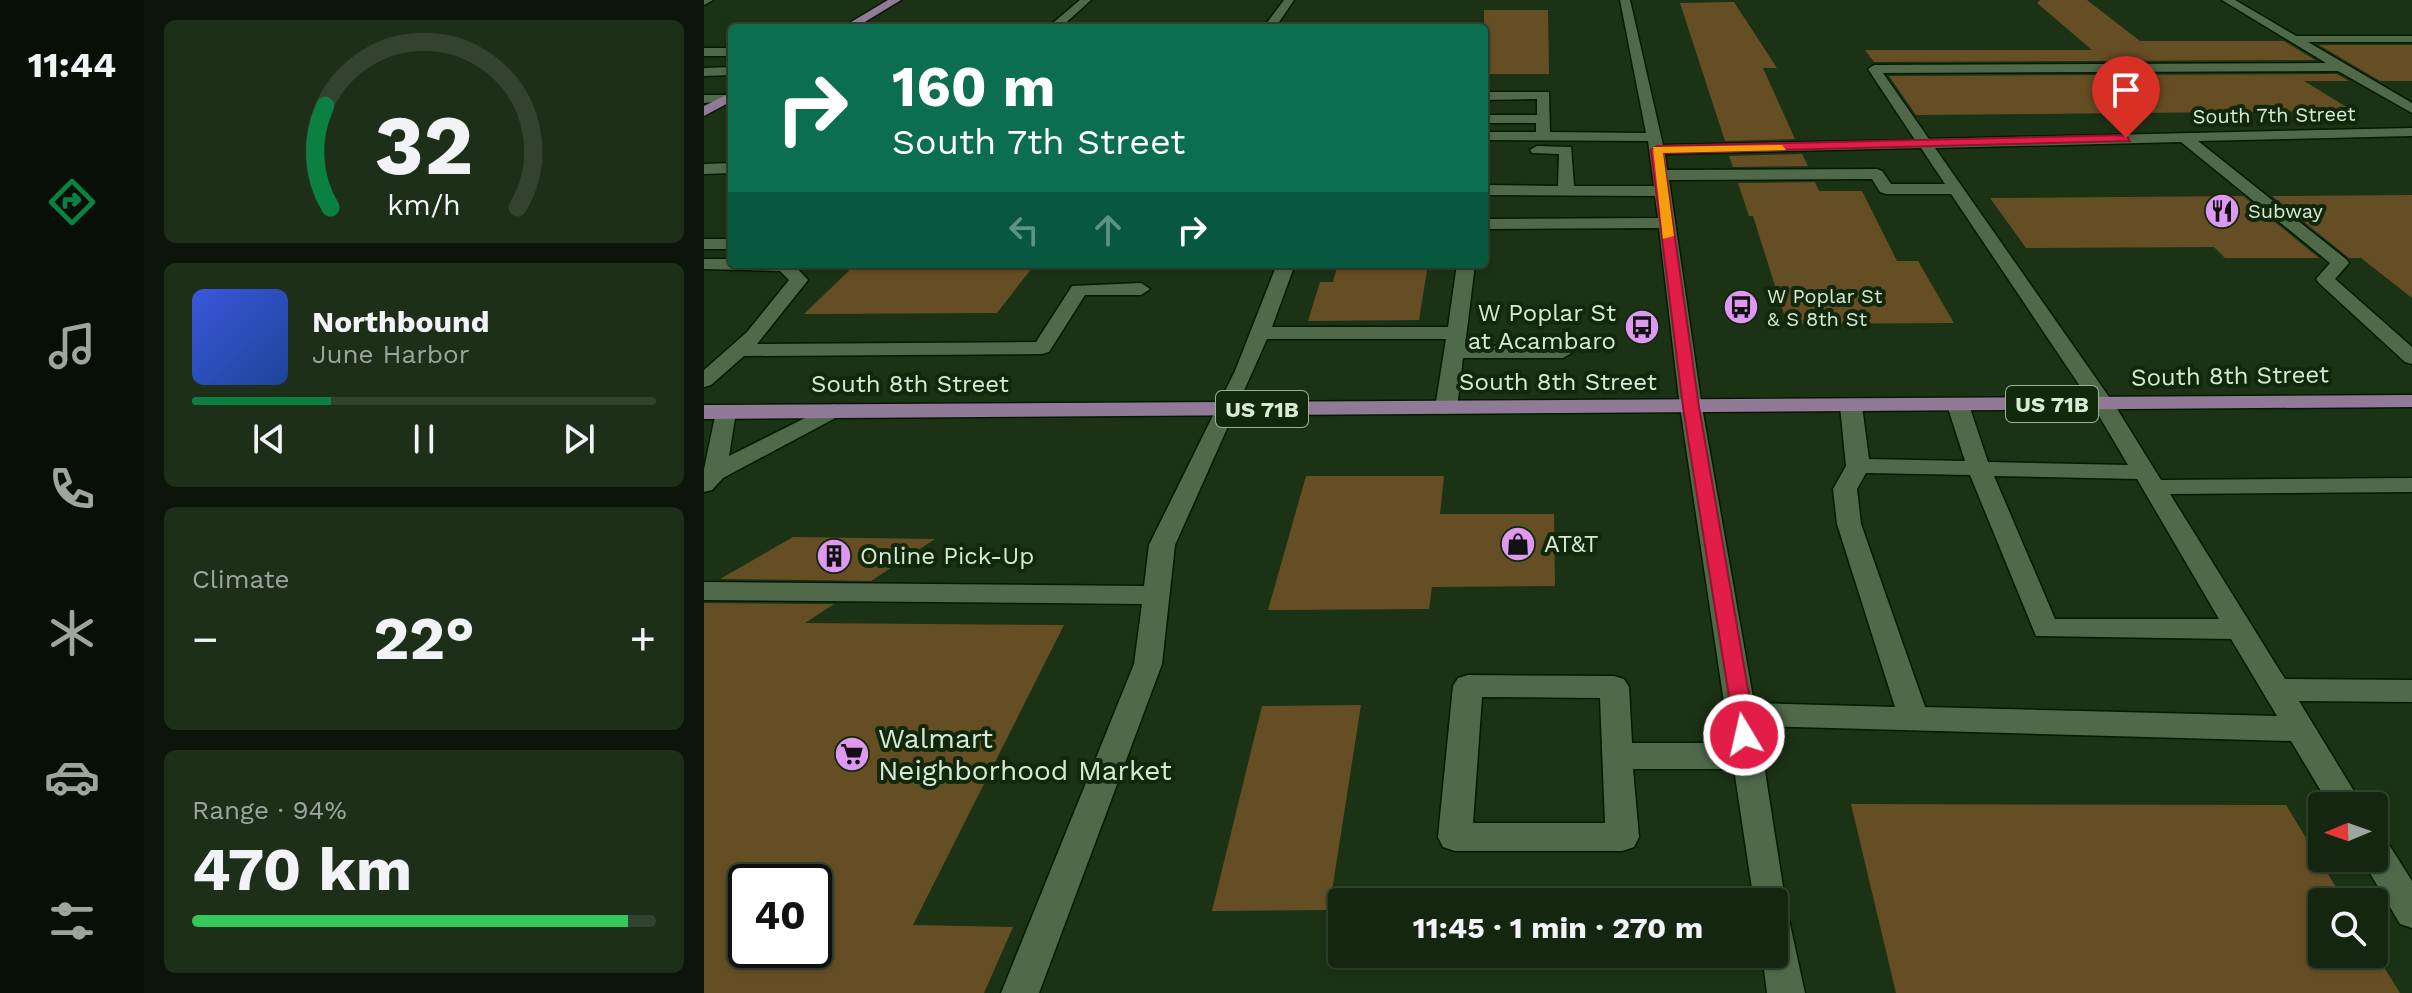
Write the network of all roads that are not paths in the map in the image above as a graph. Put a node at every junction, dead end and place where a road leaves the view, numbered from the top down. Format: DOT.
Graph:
graph roads {
  1 [pos="896,0"];
  2 [pos="1086,0"];
  3 [pos="1289,0"];
  4 [pos="1625,0"];
  5 [pos="2227,0"];
  6 [pos="854,24"];
  7 [pos="1058,24"];
  8 [pos="1272,24"];
  9 [pos="2270,39"];
  10 [pos="2293,39"];
  11 [pos="2412,39"];
  12 [pos="704,52"];
  13 [pos="728,52"];
  14 [pos="2341,67"];
  15 [pos="728,71"];
  16 [pos="704,72"];
  17 [pos="1488,96"];
  18 [pos="728,97"];
  19 [pos="728,98"];
  20 [pos="704,99"];
  21 [pos="2412,109"];
  22 [pos="704,112"];
  23 [pos="1488,119"];
  24 [pos="1544,119"];
  25 [pos="2412,132"];
  26 [pos="1488,136"];
  27 [pos="1543,137"];
  28 [pos="2184,137"];
  29 [pos="1654,143"];
  30 [pos="1922,143"];
  31 [pos="1488,149"];
  32 [pos="728,168"];
  33 [pos="704,169"];
  34 [pos="1661,183"];
  35 [pos="1954,189"];
  36 [pos="1488,190"];
  37 [pos="1566,191"];
  38 [pos="1666,223"];
  39 [pos="1488,224"];
  40 [pos="704,244"];
  41 [pos="728,244"];
  42 [pos="704,264"];
  43 [pos="728,265"];
  44 [pos="787,268"];
  45 [pos="1284,268"];
  46 [pos="1465,268"];
  47 [pos="1141,289"];
  48 [pos="1260,333"];
  49 [pos="1456,342"];
  50 [pos="738,350"];
  51 [pos="1563,352"];
  52 [pos="2412,358"];
  53 [pos="704,381"];
  54 [pos="2412,401"];
  55 [pos="2103,404"];
  56 [pos="1958,405"];
  57 [pos="1851,406"];
  58 [pos="1691,407"];
  59 [pos="1446,408"];
  60 [pos="1228,409"];
  61 [pos="833,410"];
  62 [pos="714,412"];
  63 [pos="1858,466"];
  64 [pos="1980,471"];
  65 [pos="710,479"];
  66 [pos="2149,480"];
  67 [pos="2412,485"];
  68 [pos="704,591"];
  69 [pos="1156,595"];
  70 [pos="2240,629"];
  71 [pos="2276,690"];
  72 [pos="2412,691"];
  73 [pos="1741,714"];
  74 [pos="1914,719"];
  75 [pos="2299,729"];
  76 [pos="1617,756"];
  77 [pos="1747,756"];
  78 [pos="2338,792"];
  79 [pos="2387,872"];
  80 [pos="1769,888"];
  81 [pos="2412,912"];
  82 [pos="1782,968"];
  83 [pos="1020,993"];
  84 [pos="1786,993"];
  1 -- 6 [label="main road"];
  2 -- 7 [label="street"];
  3 -- 8 [label="street"];
  4 -- 29 [label="street"];
  5 -- 10 [label="street"];
  9 -- 10 [label="street"];
  10 -- 11 [label="street"];
  10 -- 14 [label="street"];
  12 -- 13 [label="street"];
  14 -- 21 [label="street"];
  14 -- 30 [label="street"];
  15 -- 16 [label="street"];
  17 -- 24 [label="street"];
  18 -- 20 [label="street"];
  19 -- 22 [label="main road"];
  23 -- 24 [label="street"];
  24 -- 27 [label="street"];
  25 -- 28 [label="street, South 7th Street"];
  26 -- 27 [label="street, South 7th Street"];
  27 -- 29 [label="street, South 7th Street"];
  28 -- 30 [label="street, South 7th Street"];
  28 -- 52 [label="street"];
  29 -- 30 [label="street, South 7th Street"];
  29 -- 34 [label="street"];
  30 -- 35 [label="street"];
  31 -- 37 [label="street"];
  32 -- 33 [label="street"];
  34 -- 35 [label="street"];
  34 -- 37 [label="street"];
  34 -- 38 [label="street"];
  35 -- 55 [label="street"];
  36 -- 37 [label="street"];
  38 -- 39 [label="street"];
  38 -- 58 [label="street"];
  40 -- 41 [label="street"];
  42 -- 43 [label="street"];
  44 -- 50 [label="street"];
  45 -- 48 [label="street"];
  46 -- 49 [label="street"];
  47 -- 50 [label="street"];
  48 -- 49 [label="street"];
  48 -- 60 [label="street"];
  49 -- 51 [label="street"];
  49 -- 59 [label="street"];
  50 -- 53 [label="street"];
  54 -- 55 [label="main road, South 8th Street / US 71B"];
  55 -- 56 [label="main road, South 8th Street / US 71B"];
  55 -- 66 [label="street"];
  56 -- 57 [label="main road, South 8th Street / US 71B"];
  56 -- 64 [label="street"];
  57 -- 58 [label="main road, South 8th Street / US 71B"];
  57 -- 63 [label="street"];
  58 -- 59 [label="main road, South 8th Street / US 71B"];
  58 -- 73 [label="street"];
  59 -- 60 [label="main road, South 8th Street / US 71B"];
  60 -- 61 [label="main road, South 8th Street / US 71B"];
  60 -- 69 [label="street"];
  61 -- 62 [label="main road, South 8th Street / US 71B"];
  61 -- 65 [label="street"];
  62 -- 65 [label="street"];
  63 -- 64 [label="street"];
  63 -- 74 [label="street"];
  64 -- 66 [label="street"];
  64 -- 70 [label="street"];
  66 -- 67 [label="street"];
  66 -- 70 [label="street"];
  68 -- 69 [label="street"];
  69 -- 83 [label="street"];
  70 -- 71 [label="street"];
  71 -- 72 [label="street"];
  71 -- 75 [label="street"];
  73 -- 74 [label="street"];
  73 -- 77 [label="street"];
  74 -- 75 [label="street"];
  75 -- 78 [label="street"];
  76 -- 76 [label="street"];
  76 -- 77 [label="street"];
  77 -- 80 [label="street"];
  79 -- 81 [label="street"];
  82 -- 84 [label="street"];
}
